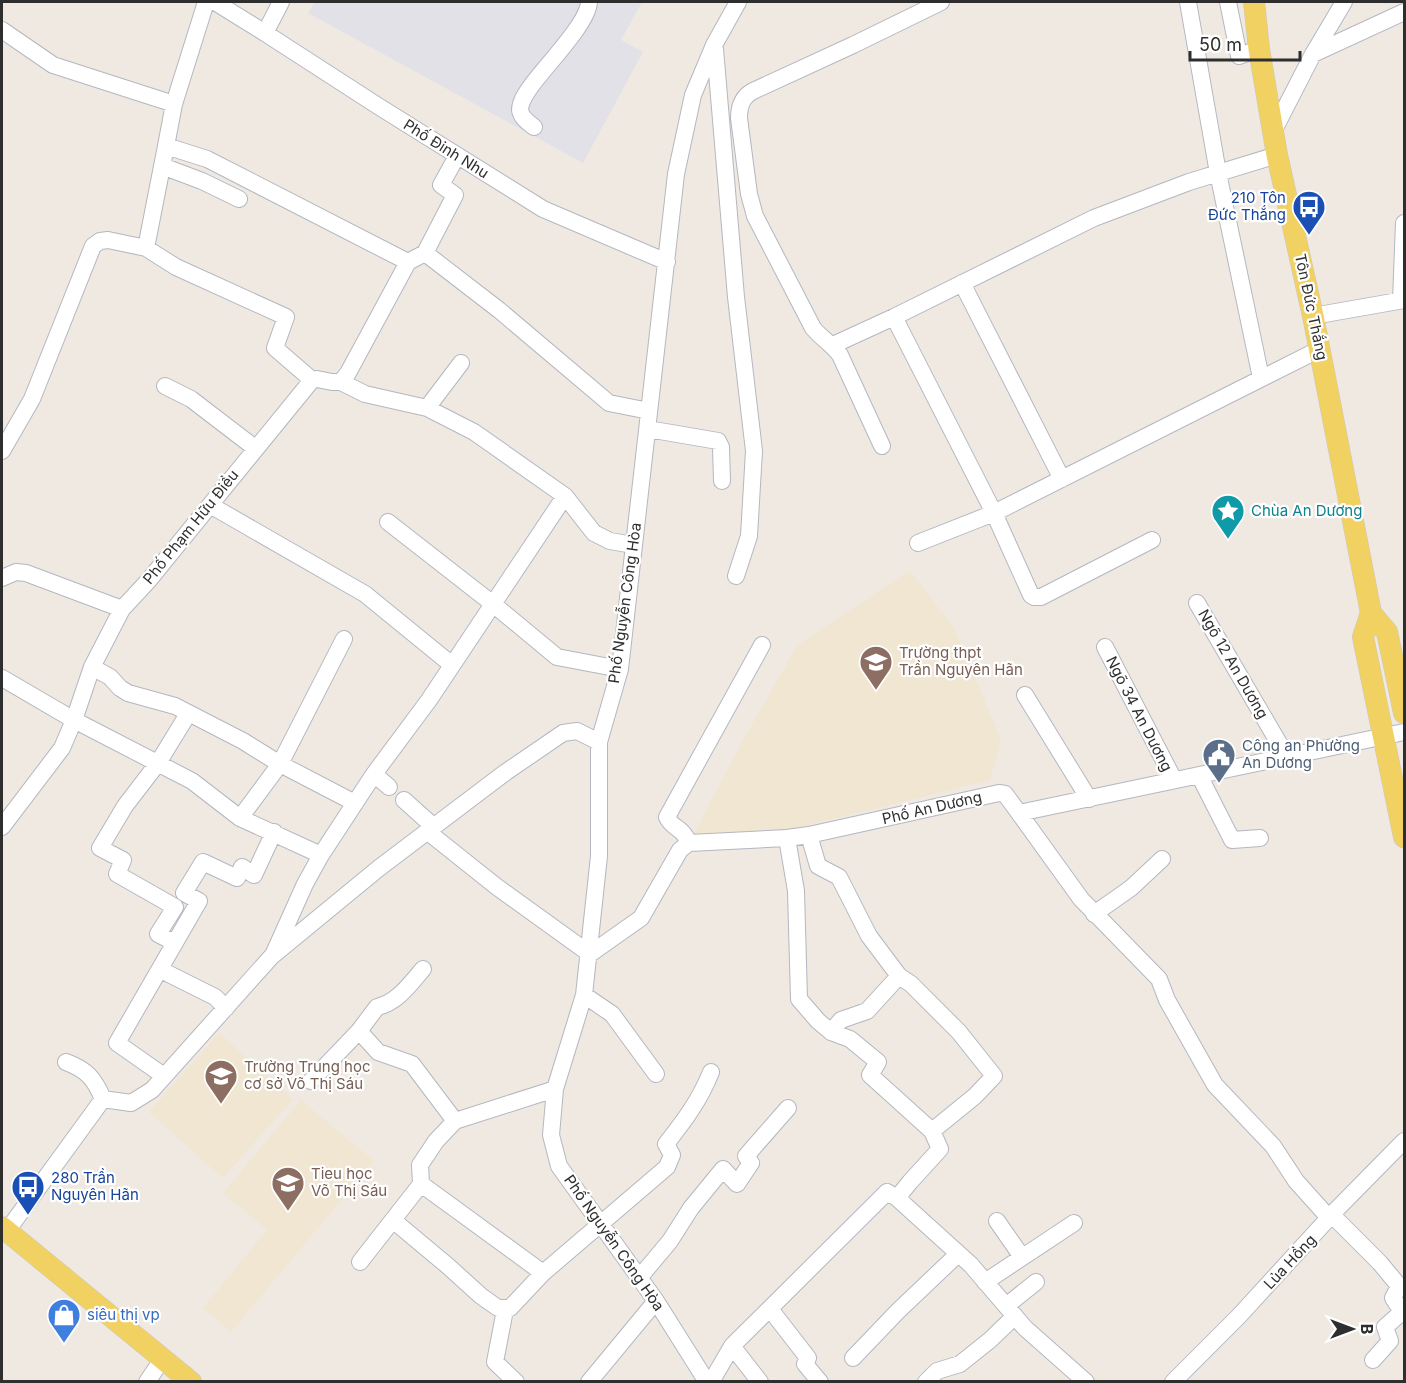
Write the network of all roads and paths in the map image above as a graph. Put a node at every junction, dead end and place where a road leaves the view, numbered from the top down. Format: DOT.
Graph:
graph roads {
  1 [pos="206,2"];
  2 [pos="215,2"];
  3 [pos="281,2"];
  4 [pos="589,2"];
  5 [pos="738,2"];
  6 [pos="941,2"];
  7 [pos="1188,2"];
  8 [pos="1228,2"];
  9 [pos="1254,2"];
  10 [pos="1344,2"];
  11 [pos="1404,12"];
  12 [pos="2,30"];
  13 [pos="265,33"];
  14 [pos="714,45"];
  15 [pos="1259,49"];
  16 [pos="1313,54"];
  17 [pos="174,104"];
  18 [pos="534,127"];
  19 [pos="1274,130"];
  20 [pos="166,146"];
  21 [pos="1277,155"];
  22 [pos="457,156"];
  23 [pos="162,166"];
  24 [pos="1218,173"];
  25 [pos="239,199"];
  26 [pos="1404,223"];
  27 [pos="146,248"];
  28 [pos="425,253"];
  29 [pos="408,262"];
  30 [pos="667,262"];
  31 [pos="962,283"];
  32 [pos="1402,300"];
  33 [pos="1313,316"];
  34 [pos="894,317"];
  35 [pos="833,345"];
  36 [pos="1320,349"];
  37 [pos="461,363"];
  38 [pos="1261,378"];
  39 [pos="312,380"];
  40 [pos="341,382"];
  41 [pos="165,386"];
  42 [pos="428,408"];
  43 [pos="649,411"];
  44 [pos="648,429"];
  45 [pos="7,433"];
  46 [pos="882,446"];
  47 [pos="255,448"];
  48 [pos="2,451"];
  49 [pos="1062,479"];
  50 [pos="722,481"];
  51 [pos="566,496"];
  52 [pos="210,505"];
  53 [pos="994,513"];
  54 [pos="388,522"];
  55 [pos="1152,540"];
  56 [pos="918,543"];
  57 [pos="633,545"];
  58 [pos="736,576"];
  59 [pos="2,578"];
  60 [pos="1197,603"];
  61 [pos="493,604"];
  62 [pos="122,609"];
  63 [pos="1371,612"];
  64 [pos="344,639"];
  65 [pos="762,645"];
  66 [pos="1105,647"];
  67 [pos="452,665"];
  68 [pos="92,667"];
  69 [pos="620,669"];
  70 [pos="2,678"];
  71 [pos="1025,695"];
  72 [pos="1404,713"];
  73 [pos="189,714"];
  74 [pos="74,720"];
  75 [pos="1394,734"];
  76 [pos="599,742"];
  77 [pos="1287,757"];
  78 [pos="158,763"];
  79 [pos="280,764"];
  80 [pos="374,774"];
  81 [pos="1199,775"];
  82 [pos="1174,780"];
  83 [pos="389,787"];
  84 [pos="1089,799"];
  85 [pos="404,800"];
  86 [pos="355,803"];
  87 [pos="1019,813"];
  88 [pos="240,818"];
  89 [pos="2,827"];
  90 [pos="431,829"];
  91 [pos="274,832"];
  92 [pos="809,835"];
  93 [pos="1404,837"];
  94 [pos="788,838"];
  95 [pos="1260,838"];
  96 [pos="689,843"];
  97 [pos="321,855"];
  98 [pos="1162,859"];
  99 [pos="1094,914"];
  100 [pos="175,943"];
  101 [pos="590,954"];
  102 [pos="272,956"];
  103 [pos="423,969"];
  104 [pos="161,970"];
  105 [pos="899,976"];
  106 [pos="584,995"];
  107 [pos="226,1008"];
  108 [pos="359,1031"];
  109 [pos="831,1032"];
  110 [pos="66,1062"];
  111 [pos="711,1072"];
  112 [pos="656,1074"];
  113 [pos="164,1076"];
  114 [pos="310,1081"];
  115 [pos="555,1089"];
  116 [pos="103,1099"];
  117 [pos="788,1108"];
  118 [pos="455,1121"];
  119 [pos="932,1131"];
  120 [pos="1404,1141"];
  121 [pos="421,1184"];
  122 [pos="897,1198"];
  123 [pos="1331,1217"];
  124 [pos="394,1221"];
  125 [pos="997,1221"];
  126 [pos="601,1222"];
  127 [pos="1074,1222"];
  128 [pos="4,1229"];
  129 [pos="958,1254"];
  130 [pos="1022,1257"];
  131 [pos="360,1262"];
  132 [pos="543,1273"];
  133 [pos="639,1278"];
  134 [pos="985,1282"];
  135 [pos="1036,1282"];
  136 [pos="656,1301"];
  137 [pos="770,1309"];
  138 [pos="505,1310"];
  139 [pos="1010,1311"];
  140 [pos="732,1346"];
  141 [pos="853,1358"];
  142 [pos="163,1359"];
  143 [pos="1373,1360"];
  144 [pos="147,1382"];
  145 [pos="191,1382"];
  146 [pos="516,1382"];
  147 [pos="589,1382"];
  148 [pos="709,1382"];
  149 [pos="760,1382"];
  150 [pos="820,1382"];
  151 [pos="926,1382"];
  152 [pos="1086,1382"];
  153 [pos="1173,1382"];
  1 -- 17 [label="street"];
  2 -- 13 [label="street, Phố Đinh Nhu"];
  3 -- 13 [label="street"];
  4 -- 18 [label="street"];
  5 -- 14 [label="street, Phố Nguyễn Công Hòa"];
  6 -- 35 [label="street"];
  7 -- 24 [label="street"];
  8 -- 15 [label="street"];
  9 -- 15 [label="main road, Tôn Đức Thắng"];
  10 -- 16 [label="street"];
  11 -- 16 [label="street"];
  12 -- 17 [label="street"];
  13 -- 22 [label="street, Phố Đinh Nhu"];
  14 -- 30 [label="street, Phố Nguyễn Công Hòa"];
  14 -- 58 [label="street"];
  15 -- 19 [label="main road, Tôn Đức Thắng"];
  16 -- 19 [label="street"];
  17 -- 20 [label="street"];
  19 -- 21 [label="main road, Tôn Đức Thắng"];
  20 -- 23 [label="street"];
  20 -- 29 [label="street"];
  21 -- 24 [label="street"];
  21 -- 33 [label="main road, Tôn Đức Thắng"];
  22 -- 28 [label="street"];
  22 -- 30 [label="street, Phố Đinh Nhu"];
  23 -- 25 [label="street"];
  23 -- 27 [label="street"];
  24 -- 31 [label="street"];
  24 -- 38 [label="street"];
  26 -- 32 [label="street"];
  27 -- 39 [label="street"];
  27 -- 45 [label="street"];
  28 -- 29 [label="street"];
  28 -- 43 [label="street"];
  29 -- 40 [label="street"];
  30 -- 43 [label="street, Phố Nguyễn Công Hòa"];
  31 -- 34 [label="street"];
  31 -- 49 [label="street"];
  32 -- 33 [label="street"];
  33 -- 36 [label="main road, Tôn Đức Thắng"];
  34 -- 35 [label="street"];
  34 -- 53 [label="street"];
  35 -- 46 [label="street"];
  36 -- 38 [label="street"];
  36 -- 63 [label="main road, Tôn Đức Thắng"];
  37 -- 42 [label="street"];
  38 -- 49 [label="street"];
  39 -- 40 [label="street"];
  39 -- 47 [label="street, Phố Phạm Hữu Điều"];
  40 -- 42 [label="street"];
  41 -- 47 [label="street"];
  42 -- 51 [label="street"];
  43 -- 44 [label="street, Phố Nguyễn Công Hòa"];
  44 -- 50 [label="street"];
  44 -- 57 [label="street, Phố Nguyễn Công Hòa"];
  45 -- 48 [label="street"];
  47 -- 52 [label="street, Phố Phạm Hữu Điều"];
  49 -- 53 [label="street"];
  51 -- 57 [label="street"];
  51 -- 61 [label="street"];
  52 -- 62 [label="street, Phố Phạm Hữu Điều"];
  52 -- 67 [label="street"];
  53 -- 55 [label="street"];
  53 -- 56 [label="street"];
  54 -- 61 [label="street"];
  57 -- 69 [label="street, Phố Nguyễn Công Hòa"];
  59 -- 62 [label="street"];
  60 -- 77 [label="street, Ngõ 12 An Dương"];
  61 -- 67 [label="street"];
  61 -- 69 [label="street"];
  62 -- 68 [label="street, Phố Phạm Hữu Điều"];
  63 -- 72 [label="main road, Tôn Đức Thắng"];
  63 -- 75 [label="main road, Tôn Đức Thắng"];
  64 -- 79 [label="street"];
  65 -- 96 [label="street"];
  66 -- 82 [label="street, Ngõ 34 An Dương"];
  67 -- 80 [label="street"];
  68 -- 73 [label="street"];
  68 -- 74 [label="street, Phố Phạm Hữu Điều"];
  69 -- 76 [label="street, Phố Nguyễn Công Hòa"];
  70 -- 74 [label="street"];
  71 -- 84 [label="street"];
  73 -- 78 [label="street"];
  73 -- 79 [label="street"];
  74 -- 78 [label="street"];
  74 -- 89 [label="street, Phố Phạm Hữu Điều"];
  75 -- 77 [label="street"];
  75 -- 93 [label="main road, Tôn Đức Thắng"];
  76 -- 90 [label="street"];
  76 -- 101 [label="street, Phố Nguyễn Công Hòa"];
  77 -- 81 [label="street"];
  78 -- 88 [label="street"];
  78 -- 100 [label="street"];
  79 -- 86 [label="street"];
  79 -- 88 [label="street"];
  80 -- 83 [label="street"];
  80 -- 86 [label="street"];
  81 -- 82 [label="street"];
  81 -- 95 [label="street"];
  82 -- 84 [label="street"];
  84 -- 87 [label="street"];
  85 -- 90 [label="street"];
  86 -- 97 [label="street"];
  87 -- 92 [label="street, Phố An Dương"];
  87 -- 99 [label="street"];
  88 -- 91 [label="street"];
  90 -- 101 [label="street"];
  90 -- 102 [label="street"];
  91 -- 97 [label="street"];
  91 -- 100 [label="street"];
  92 -- 94 [label="street, Phố An Dương"];
  92 -- 105 [label="street"];
  94 -- 96 [label="street, Phố An Dương"];
  94 -- 109 [label="street"];
  96 -- 101 [label="street"];
  97 -- 102 [label="street"];
  98 -- 99 [label="street"];
  99 -- 123 [label="street"];
  100 -- 104 [label="street"];
  101 -- 106 [label="street, Phố Nguyễn Công Hòa"];
  102 -- 107 [label="street"];
  103 -- 108 [label="street"];
  104 -- 107 [label="street"];
  104 -- 113 [label="street"];
  105 -- 109 [label="street"];
  105 -- 119 [label="street"];
  106 -- 112 [label="street"];
  106 -- 115 [label="street, Phố Nguyễn Công Hòa"];
  107 -- 113 [label="street"];
  108 -- 114 [label="street"];
  108 -- 118 [label="street"];
  109 -- 119 [label="street"];
  110 -- 116 [label="street"];
  111 -- 126 [label="street"];
  113 -- 116 [label="street"];
  115 -- 118 [label="street"];
  115 -- 126 [label="street, Phố Nguyễn Công Hòa"];
  116 -- 128 [label="street"];
  117 -- 133 [label="street"];
  118 -- 121 [label="street"];
  119 -- 122 [label="street"];
  120 -- 123 [label="street, Lủa Hồng"];
  121 -- 124 [label="street"];
  121 -- 132 [label="street"];
  122 -- 129 [label="street"];
  122 -- 137 [label="street"];
  123 -- 143 [label="street"];
  123 -- 153 [label="street, Lủa Hồng"];
  124 -- 131 [label="street"];
  124 -- 138 [label="street"];
  125 -- 130 [label="street"];
  126 -- 132 [label="street"];
  126 -- 133 [label="street, Phố Nguyễn Công Hòa"];
  127 -- 130 [label="street"];
  128 -- 142 [label="main road"];
  129 -- 134 [label="street"];
  129 -- 141 [label="street"];
  130 -- 134 [label="street"];
  132 -- 138 [label="street"];
  133 -- 136 [label="street, Phố Nguyễn Công Hòa"];
  134 -- 139 [label="street"];
  135 -- 139 [label="street"];
  136 -- 147 [label="street"];
  136 -- 148 [label="street, Phố Nguyễn Công Hòa"];
  137 -- 140 [label="street"];
  137 -- 150 [label="street"];
  138 -- 146 [label="street"];
  139 -- 151 [label="street"];
  139 -- 152 [label="street"];
  140 -- 148 [label="street"];
  140 -- 149 [label="street"];
  142 -- 144 [label="street"];
  142 -- 145 [label="main road"];
}
